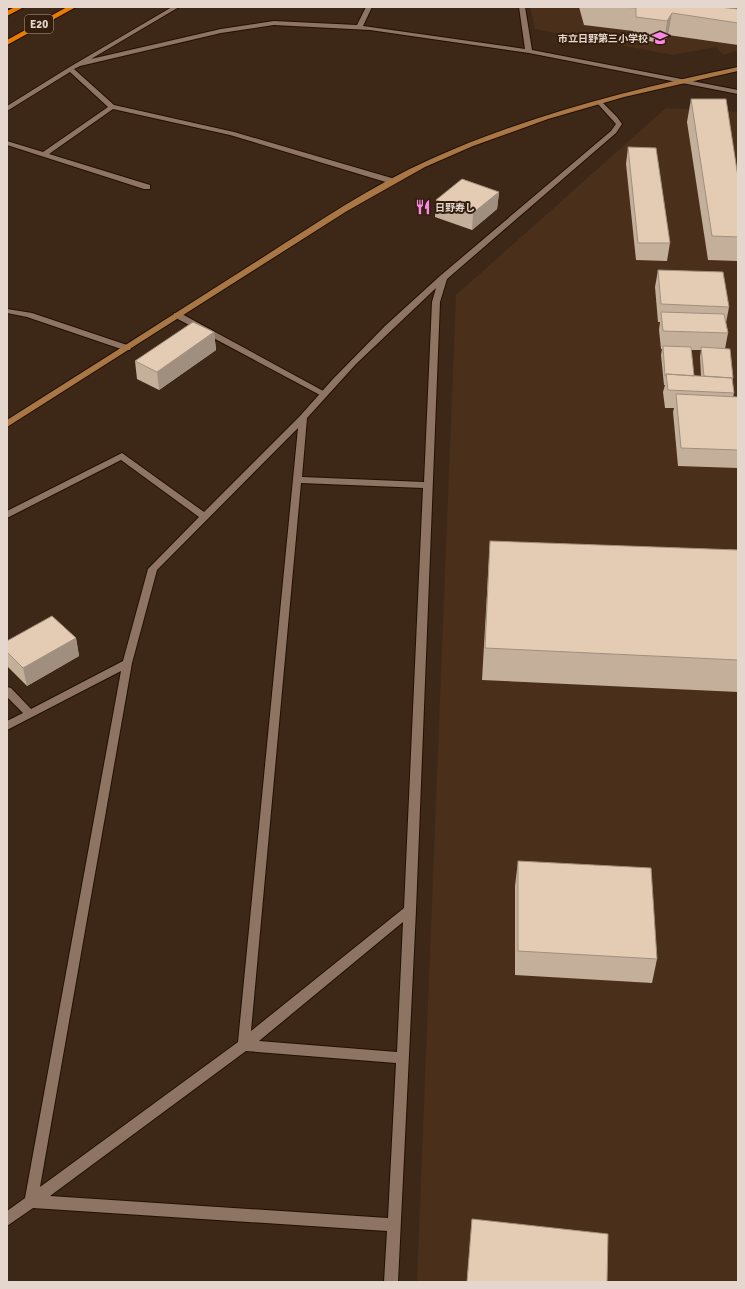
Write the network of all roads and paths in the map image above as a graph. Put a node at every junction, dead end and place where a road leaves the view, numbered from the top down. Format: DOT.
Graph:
graph roads {
  1 [pos="20,7"];
  2 [pos="72,7"];
  3 [pos="176,7"];
  4 [pos="369,7"];
  5 [pos="522,7"];
  6 [pos="7,14"];
  7 [pos="359,27"];
  8 [pos="7,43"];
  9 [pos="529,51"];
  10 [pos="79,64"];
  11 [pos="70,69"];
  12 [pos="738,69"];
  13 [pos="680,81"];
  14 [pos="738,92"];
  15 [pos="598,102"];
  16 [pos="112,108"];
  17 [pos="7,109"];
  18 [pos="7,144"];
  19 [pos="43,155"];
  20 [pos="392,181"];
  21 [pos="147,187"];
  22 [pos="443,278"];
  23 [pos="7,311"];
  24 [pos="177,315"];
  25 [pos="127,348"];
  26 [pos="323,393"];
  27 [pos="303,418"];
  28 [pos="7,424"];
  29 [pos="296,480"];
  30 [pos="427,485"];
  31 [pos="7,515"];
  32 [pos="204,516"];
  33 [pos="127,663"];
  34 [pos="7,691"];
  35 [pos="30,714"];
  36 [pos="7,726"];
  37 [pos="410,910"];
  38 [pos="244,1045"];
  39 [pos="403,1058"];
  40 [pos="31,1201"];
  41 [pos="7,1219"];
  42 [pos="394,1226"];
  43 [pos="391,1282"];
  1 -- 6 [label="highway, E20"];
  2 -- 8 [label="highway, E20"];
  3 -- 10 [label="street"];
  4 -- 7 [label="street"];
  5 -- 9 [label="street"];
  7 -- 9 [label="street"];
  7 -- 10 [label="street"];
  9 -- 13 [label="street"];
  10 -- 11 [label="street"];
  11 -- 16 [label="street"];
  11 -- 17 [label="street"];
  12 -- 13 [label="street"];
  13 -- 14 [label="street"];
  13 -- 15 [label="street"];
  15 -- 20 [label="street"];
  15 -- 22 [label="street"];
  16 -- 19 [label="street"];
  16 -- 20 [label="street"];
  18 -- 19 [label="street"];
  19 -- 21 [label="street"];
  20 -- 24 [label="street"];
  22 -- 26 [label="street"];
  22 -- 30 [label="street"];
  23 -- 25 [label="street"];
  24 -- 25 [label="street"];
  24 -- 26 [label="street"];
  25 -- 28 [label="street"];
  26 -- 27 [label="street"];
  27 -- 29 [label="street"];
  27 -- 32 [label="street"];
  29 -- 30 [label="street"];
  29 -- 38 [label="street"];
  30 -- 37 [label="street"];
  31 -- 32 [label="street"];
  32 -- 33 [label="street"];
  33 -- 35 [label="street"];
  33 -- 40 [label="street"];
  34 -- 35 [label="street"];
  35 -- 36 [label="street"];
  37 -- 38 [label="street"];
  37 -- 39 [label="street"];
  38 -- 39 [label="street"];
  38 -- 40 [label="street"];
  39 -- 42 [label="street"];
  40 -- 41 [label="street"];
  40 -- 42 [label="street"];
  42 -- 43 [label="street"];
}
